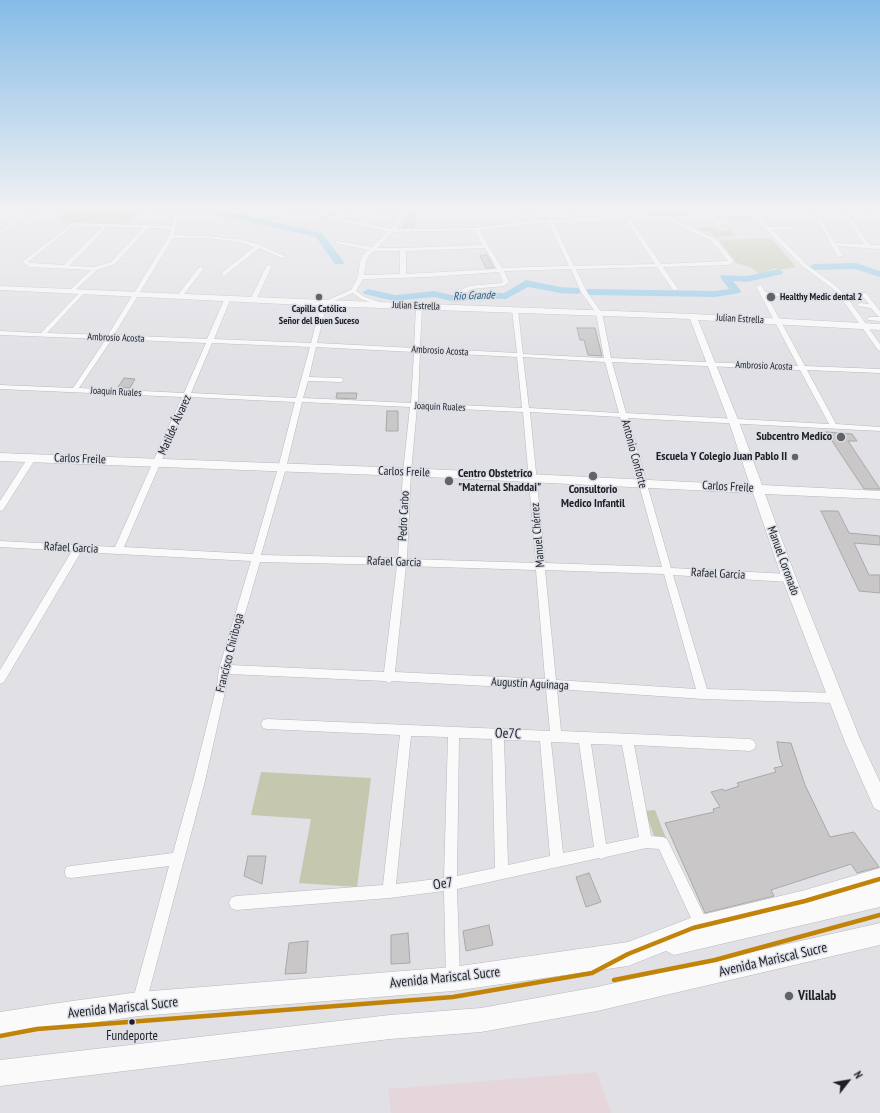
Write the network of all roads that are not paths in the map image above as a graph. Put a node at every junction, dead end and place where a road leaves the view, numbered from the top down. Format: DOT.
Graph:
graph roads {
  1 [pos="26,261"];
  2 [pos="71,261"];
  3 [pos="114,261"];
  4 [pos="156,261"];
  5 [pos="240,261"];
  6 [pos="363,261"];
  7 [pos="403,261"];
  8 [pos="494,261"];
  9 [pos="568,261"];
  10 [pos="656,261"];
  11 [pos="730,261"];
  12 [pos="800,261"];
  13 [pos="659,265"];
  14 [pos="269,266"];
  15 [pos="65,267"];
  16 [pos="201,268"];
  17 [pos="95,269"];
  18 [pos="572,269"];
  19 [pos="500,270"];
  20 [pos="224,274"];
  21 [pos="404,276"];
  22 [pos="361,277"];
  23 [pos="759,286"];
  24 [pos="0,288"];
  25 [pos="675,289"];
  26 [pos="72,291"];
  27 [pos="353,291"];
  28 [pos="82,292"];
  29 [pos="456,292"];
  30 [pos="136,294"];
  31 [pos="764,294"];
  32 [pos="864,294"];
  33 [pos="180,296"];
  34 [pos="844,297"];
  35 [pos="228,298"];
  36 [pos="253,300"];
  37 [pos="324,303"];
  38 [pos="383,305"];
  39 [pos="860,305"];
  40 [pos="419,306"];
  41 [pos="873,306"];
  42 [pos="515,310"];
  43 [pos="599,313"];
  44 [pos="880,315"];
  45 [pos="693,317"];
  46 [pos="880,319"];
  47 [pos="779,321"];
  48 [pos="867,322"];
  49 [pos="880,327"];
  50 [pos="0,333"];
  51 [pos="42,335"];
  52 [pos="110,337"];
  53 [pos="210,341"];
  54 [pos="314,345"];
  55 [pos="880,349"];
  56 [pos="417,350"];
  57 [pos="520,355"];
  58 [pos="608,359"];
  59 [pos="713,365"];
  60 [pos="803,368"];
  61 [pos="880,371"];
  62 [pos="305,379"];
  63 [pos="341,380"];
  64 [pos="0,387"];
  65 [pos="75,390"];
  66 [pos="187,396"];
  67 [pos="300,400"];
  68 [pos="414,406"];
  69 [pos="526,410"];
  70 [pos="624,416"];
  71 [pos="734,422"];
  72 [pos="834,427"];
  73 [pos="880,429"];
  74 [pos="0,457"];
  75 [pos="32,458"];
  76 [pos="158,462"];
  77 [pos="282,468"];
  78 [pos="406,472"];
  79 [pos="532,479"];
  80 [pos="642,483"];
  81 [pos="757,489"];
  82 [pos="880,495"];
  83 [pos="0,508"];
  84 [pos="0,544"];
  85 [pos="78,549"];
  86 [pos="118,550"];
  87 [pos="256,558"];
  88 [pos="402,562"];
  89 [pos="541,567"];
  90 [pos="668,572"];
  91 [pos="789,578"];
  92 [pos="224,669"];
  93 [pos="389,678"];
  94 [pos="0,679"];
  95 [pos="551,684"];
  96 [pos="703,694"];
  97 [pos="835,698"];
  98 [pos="267,724"];
  99 [pos="406,730"];
  100 [pos="454,732"];
  101 [pos="498,734"];
  102 [pos="551,736"];
  103 [pos="584,737"];
  104 [pos="627,740"];
  105 [pos="750,745"];
  106 [pos="880,802"];
  107 [pos="646,842"];
  108 [pos="601,853"];
  109 [pos="178,859"];
  110 [pos="557,861"];
  111 [pos="71,872"];
  112 [pos="502,872"];
  113 [pos="880,879"];
  114 [pos="450,884"];
  115 [pos="389,891"];
  116 [pos="880,896"];
  117 [pos="236,903"];
  118 [pos="702,926"];
  119 [pos="880,934"];
  120 [pos="631,953"];
  121 [pos="453,979"];
  122 [pos="139,1004"];
  123 [pos="0,1024"];
  124 [pos="0,1073"];
  1 -- 15 [label="street"];
  2 -- 15 [label="street"];
  3 -- 17 [label="street"];
  4 -- 30 [label="street"];
  5 -- 20 [label="street"];
  6 -- 22 [label="street"];
  7 -- 21 [label="street"];
  8 -- 19 [label="street"];
  9 -- 18 [label="street, Antonio Conforte"];
  10 -- 13 [label="street"];
  11 -- 13 [label="street"];
  12 -- 34 [label="street"];
  13 -- 18 [label="street"];
  13 -- 25 [label="street"];
  14 -- 36 [label="street"];
  15 -- 17 [label="street"];
  16 -- 33 [label="street"];
  17 -- 26 [label="street"];
  18 -- 19 [label="street"];
  18 -- 43 [label="street, Antonio Conforte"];
  19 -- 21 [label="street"];
  19 -- 29 [label="street"];
  21 -- 22 [label="street"];
  22 -- 27 [label="street"];
  23 -- 31 [label="street"];
  24 -- 26 [label="street, Julian Estrella"];
  26 -- 28 [label="street, Julian Estrella"];
  27 -- 37 [label="street"];
  27 -- 38 [label="street"];
  28 -- 30 [label="street, Julian Estrella"];
  28 -- 51 [label="street"];
  30 -- 33 [label="street, Julian Estrella"];
  30 -- 52 [label="street"];
  31 -- 34 [label="street"];
  31 -- 47 [label="street"];
  32 -- 41 [label="street"];
  33 -- 35 [label="street, Julian Estrella"];
  34 -- 48 [label="street"];
  35 -- 36 [label="street, Julian Estrella"];
  35 -- 53 [label="street, Matilde Álvarez"];
  36 -- 37 [label="street, Julian Estrella"];
  37 -- 38 [label="street, Julian Estrella"];
  37 -- 54 [label="street, Francisco Chiriboga"];
  38 -- 40 [label="street, Julian Estrella"];
  39 -- 41 [label="street"];
  40 -- 42 [label="street, Julian Estrella"];
  40 -- 56 [label="street, Pedro Carbo"];
  41 -- 44 [label="street"];
  42 -- 43 [label="street, Julian Estrella"];
  42 -- 57 [label="street, Manuel Chérrez"];
  43 -- 45 [label="street, Julian Estrella"];
  43 -- 58 [label="street, Antonio Conforte"];
  45 -- 47 [label="street, Julian Estrella"];
  45 -- 59 [label="street, Manuel Coronado"];
  46 -- 48 [label="street"];
  47 -- 48 [label="street, Julian Estrella"];
  47 -- 60 [label="street"];
  48 -- 49 [label="street, Julian Estrella"];
  48 -- 55 [label="street"];
  50 -- 51 [label="street, Ambrosio Acosta"];
  51 -- 52 [label="street, Ambrosio Acosta"];
  52 -- 53 [label="street, Ambrosio Acosta"];
  52 -- 65 [label="street"];
  53 -- 54 [label="street, Ambrosio Acosta"];
  53 -- 66 [label="street, Matilde Álvarez"];
  54 -- 56 [label="street, Ambrosio Acosta"];
  54 -- 62 [label="street, Francisco Chiriboga"];
  56 -- 57 [label="street, Ambrosio Acosta"];
  56 -- 68 [label="street, Pedro Carbo"];
  57 -- 58 [label="street, Ambrosio Acosta"];
  57 -- 69 [label="street, Manuel Chérrez"];
  58 -- 59 [label="street, Ambrosio Acosta"];
  58 -- 70 [label="street, Antonio Conforte"];
  59 -- 60 [label="street, Ambrosio Acosta"];
  59 -- 71 [label="street, Manuel Coronado"];
  60 -- 61 [label="street, Ambrosio Acosta"];
  60 -- 72 [label="street"];
  62 -- 63 [label="street"];
  62 -- 67 [label="street, Francisco Chiriboga"];
  64 -- 65 [label="street, Joaquin Ruales"];
  65 -- 66 [label="street, Joaquin Ruales"];
  66 -- 67 [label="street, Joaquin Ruales"];
  66 -- 76 [label="street, Matilde Álvarez"];
  67 -- 68 [label="street, Joaquin Ruales"];
  67 -- 77 [label="street, Francisco Chiriboga"];
  68 -- 69 [label="street, Joaquin Ruales"];
  68 -- 78 [label="street, Pedro Carbo"];
  69 -- 70 [label="street, Joaquin Ruales"];
  69 -- 79 [label="street, Manuel Chérrez"];
  70 -- 71 [label="street, Joaquin Ruales"];
  70 -- 80 [label="street, Antonio Conforte"];
  71 -- 72 [label="street, Joaquin Ruales"];
  71 -- 81 [label="street, Manuel Coronado"];
  72 -- 73 [label="street, Joaquin Ruales"];
  74 -- 75 [label="street, Carlos Freile"];
  75 -- 76 [label="street, Carlos Freile"];
  75 -- 83 [label="street"];
  76 -- 77 [label="street, Carlos Freile"];
  76 -- 86 [label="street, Matilde Álvarez"];
  77 -- 78 [label="street, Carlos Freile"];
  77 -- 87 [label="street, Francisco Chiriboga"];
  78 -- 79 [label="street, Carlos Freile"];
  78 -- 88 [label="street, Pedro Carbo"];
  79 -- 80 [label="street, Carlos Freile"];
  79 -- 89 [label="street, Manuel Chérrez"];
  80 -- 81 [label="street, Carlos Freile"];
  80 -- 90 [label="street, Antonio Conforte"];
  81 -- 82 [label="street, Carlos Freile"];
  81 -- 91 [label="street, Manuel Coronado"];
  84 -- 85 [label="street, Rafael Garcia"];
  85 -- 86 [label="street, Rafael Garcia"];
  85 -- 94 [label="street"];
  86 -- 87 [label="street, Rafael Garcia"];
  87 -- 88 [label="street, Rafael Garcia"];
  87 -- 92 [label="street, Francisco Chiriboga"];
  88 -- 89 [label="street, Rafael Garcia"];
  88 -- 93 [label="street, Pedro Carbo"];
  89 -- 90 [label="street, Rafael Garcia"];
  89 -- 95 [label="street, Manuel Chérrez"];
  90 -- 91 [label="street, Rafael Garcia"];
  90 -- 96 [label="street, Antonio Conforte"];
  91 -- 97 [label="street, Manuel Coronado"];
  92 -- 93 [label="street, Augustín Aguinaga"];
  92 -- 109 [label="street, Francisco Chiriboga"];
  93 -- 95 [label="street, Augustín Aguinaga"];
  95 -- 96 [label="street, Augustín Aguinaga"];
  95 -- 102 [label="street, Manuel Chérrez"];
  96 -- 97 [label="street, Augustín Aguinaga"];
  97 -- 106 [label="street, Manuel Coronado"];
  98 -- 99 [label="street, Oe7C"];
  99 -- 100 [label="street, Oe7C"];
  99 -- 115 [label="street"];
  100 -- 101 [label="street, Oe7C"];
  100 -- 114 [label="street"];
  101 -- 102 [label="street, Oe7C"];
  101 -- 112 [label="street"];
  102 -- 103 [label="street, Oe7C"];
  102 -- 110 [label="street, Manuel Chérrez"];
  103 -- 104 [label="street, Oe7C"];
  103 -- 108 [label="street"];
  104 -- 105 [label="street, Oe7C"];
  104 -- 107 [label="street"];
  107 -- 108 [label="street, Oe7"];
  107 -- 118 [label="street"];
  108 -- 110 [label="street, Oe7"];
  109 -- 111 [label="street"];
  109 -- 122 [label="street, Francisco Chiriboga"];
  110 -- 112 [label="street, Oe7"];
  112 -- 114 [label="street, Oe7"];
  113 -- 118 [label="main road, Avenida Mariscal Sucre"];
  114 -- 115 [label="street, Oe7"];
  114 -- 121 [label="street"];
  115 -- 117 [label="street, Oe7"];
  116 -- 120 [label="main road"];
  118 -- 120 [label="main road, Avenida Mariscal Sucre"];
  119 -- 124 [label="main road, Avenida Mariscal Sucre"];
  120 -- 121 [label="main road, Avenida Mariscal Sucre"];
  121 -- 122 [label="main road, Avenida Mariscal Sucre"];
  122 -- 123 [label="main road, Avenida Mariscal Sucre"];
}
